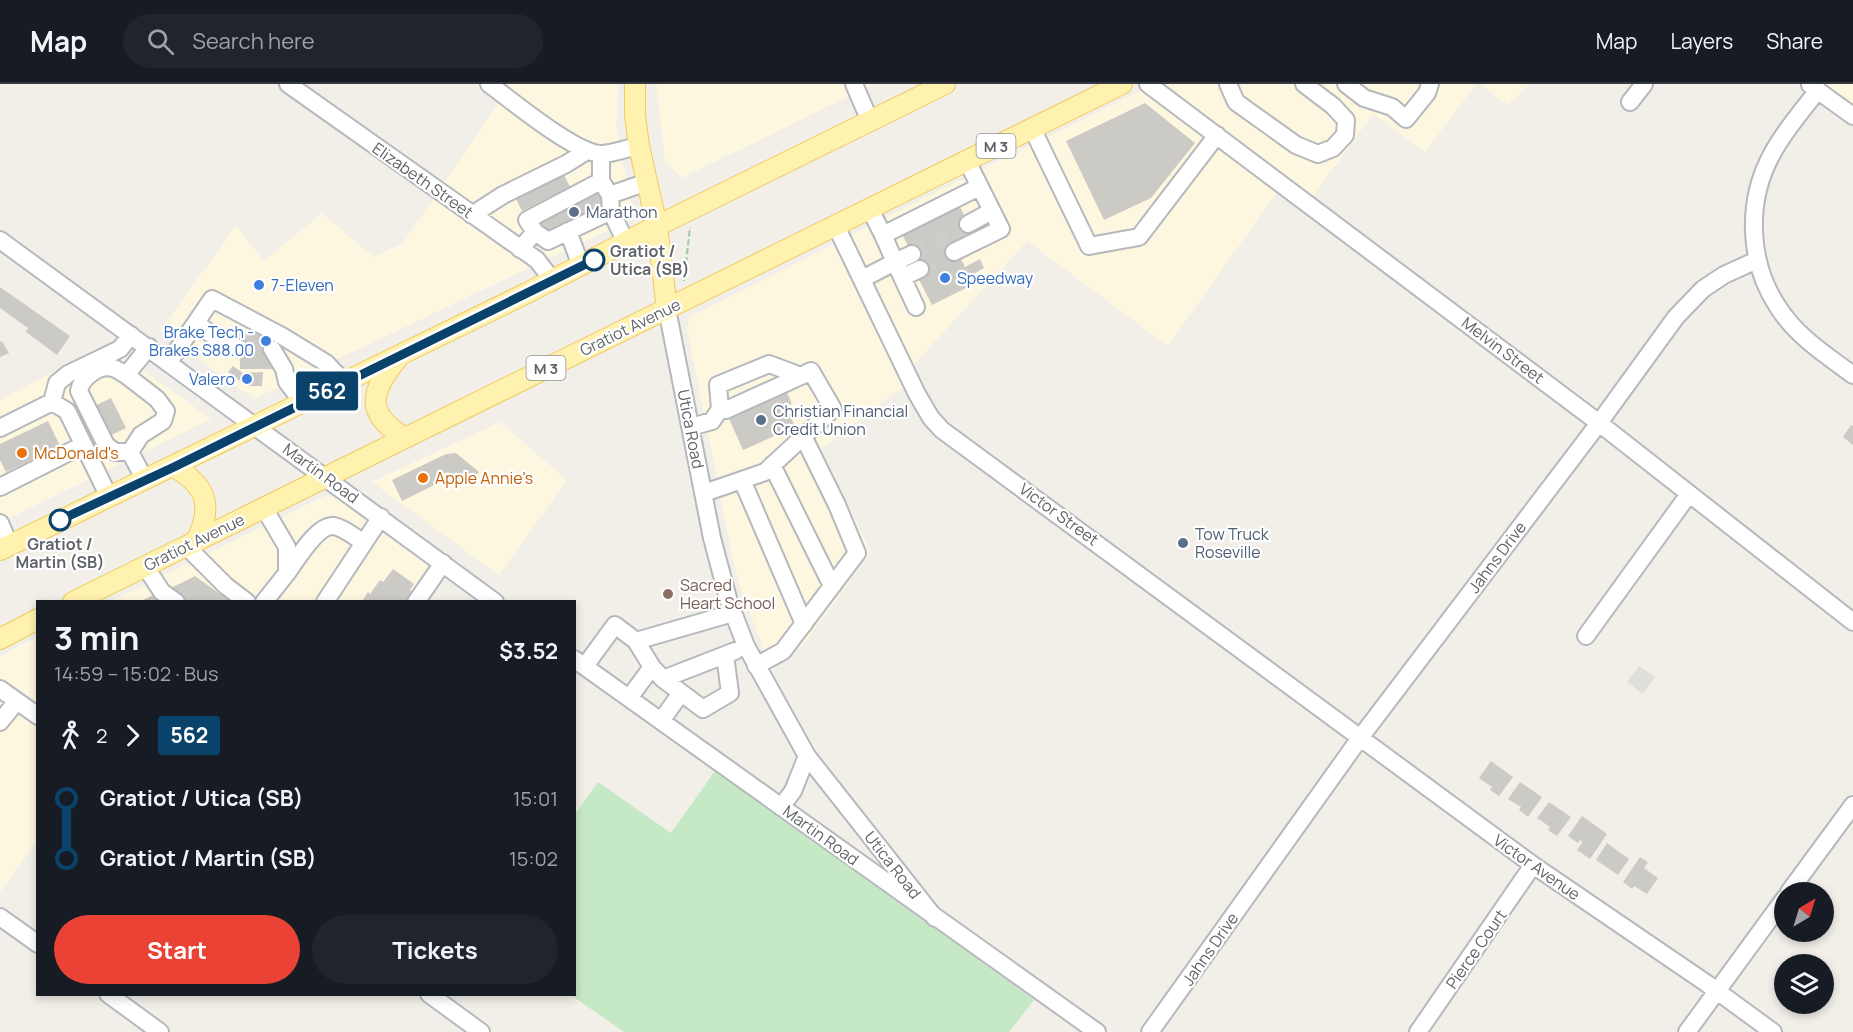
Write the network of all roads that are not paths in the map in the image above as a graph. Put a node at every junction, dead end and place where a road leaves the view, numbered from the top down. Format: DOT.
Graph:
graph roads {
  1 [pos="288,84"];
  2 [pos="489,84"];
  3 [pos="635,84"];
  4 [pos="854,84"];
  5 [pos="945,84"];
  6 [pos="1122,84"];
  7 [pos="1148,84"];
  8 [pos="1228,84"];
  9 [pos="1304,84"];
  10 [pos="1346,84"];
  11 [pos="1430,84"];
  12 [pos="1644,84"];
  13 [pos="1814,87"];
  14 [pos="1630,102"];
  15 [pos="1853,116"];
  16 [pos="870,121"];
  17 [pos="1032,128"];
  18 [pos="1217,135"];
  19 [pos="639,146"];
  20 [pos="594,153"];
  21 [pos="967,161"];
  22 [pos="647,182"];
  23 [pos="979,186"];
  24 [pos="607,196"];
  25 [pos="870,209"];
  26 [pos="992,211"];
  27 [pos="472,215"];
  28 [pos="968,224"];
  29 [pos="657,226"];
  30 [pos="836,226"];
  31 [pos="535,231"];
  32 [pos="568,231"];
  33 [pos="883,235"];
  34 [pos="0,240"];
  35 [pos="626,243"];
  36 [pos="520,249"];
  37 [pos="954,252"];
  38 [pos="912,254"];
  39 [pos="1757,260"];
  40 [pos="581,266"];
  41 [pos="920,269"];
  42 [pos="899,270"];
  43 [pos="862,279"];
  44 [pos="553,280"];
  45 [pos="916,307"];
  46 [pos="668,309"];
  47 [pos="196,323"];
  48 [pos="131,334"];
  49 [pos="149,347"];
  50 [pos="239,348"];
  51 [pos="272,349"];
  52 [pos="399,356"];
  53 [pos="169,362"];
  54 [pos="126,375"];
  55 [pos="1853,375"];
  56 [pos="801,376"];
  57 [pos="345,383"];
  58 [pos="52,402"];
  59 [pos="303,403"];
  60 [pos="720,409"];
  61 [pos="1599,423"];
  62 [pos="257,426"];
  63 [pos="691,427"];
  64 [pos="0,428"];
  65 [pos="803,436"];
  66 [pos="405,438"];
  67 [pos="83,446"];
  68 [pos="130,452"];
  69 [pos="772,465"];
  70 [pos="174,467"];
  71 [pos="326,477"];
  72 [pos="145,480"];
  73 [pos="742,480"];
  74 [pos="0,487"];
  75 [pos="704,494"];
  76 [pos="1689,494"];
  77 [pos="109,497"];
  78 [pos="264,508"];
  79 [pos="381,517"];
  80 [pos="0,524"];
  81 [pos="192,543"];
  82 [pos="364,543"];
  83 [pos="5,548"];
  84 [pos="442,563"];
  85 [pos="145,566"];
  86 [pos="287,573"];
  87 [pos="832,586"];
  88 [pos="78,600"];
  89 [pos="173,600"];
  90 [pos="244,600"];
  91 [pos="266,600"];
  92 [pos="326,600"];
  93 [pos="417,600"];
  94 [pos="492,600"];
  95 [pos="733,614"];
  96 [pos="36,620"];
  97 [pos="1853,622"];
  98 [pos="804,624"];
  99 [pos="1586,636"];
  100 [pos="0,639"];
  101 [pos="636,641"];
  102 [pos="746,646"];
  103 [pos="725,655"];
  104 [pos="580,662"];
  105 [pos="756,666"];
  106 [pos="657,673"];
  107 [pos="0,689"];
  108 [pos="681,693"];
  109 [pos="629,698"];
  110 [pos="17,701"];
  111 [pos="36,715"];
  112 [pos="661,721"];
  113 [pos="0,722"];
  114 [pos="1360,738"];
  115 [pos="807,756"];
  116 [pos="1853,805"];
  117 [pos="782,807"];
  118 [pos="1533,865"];
  119 [pos="1796,882"];
  120 [pos="1774,913"];
  121 [pos="0,917"];
  122 [pos="935,918"];
  123 [pos="36,943"];
  124 [pos="1717,991"];
  125 [pos="111,996"];
  126 [pos="432,996"];
  127 [pos="160,1032"];
  128 [pos="481,1032"];
  129 [pos="1097,1032"];
  130 [pos="1150,1032"];
  131 [pos="1418,1032"];
  132 [pos="1687,1032"];
  133 [pos="1773,1032"];
  1 -- 27 [label="street, Elizabeth Street"];
  2 -- 20 [label="street"];
  3 -- 19 [label="main road, Utica Road"];
  4 -- 16 [label="street"];
  5 -- 16 [label="main road"];
  6 -- 17 [label="main road, Gratiot Avenue / M 3"];
  7 -- 18 [label="street, Melvin Street"];
  8 -- 9 [label="street"];
  10 -- 11 [label="street"];
  12 -- 14 [label="street"];
  13 -- 15 [label="street"];
  13 -- 39 [label="street"];
  16 -- 29 [label="main road"];
  17 -- 18 [label="street"];
  17 -- 21 [label="main road, Gratiot Avenue / M 3"];
  18 -- 61 [label="street, Melvin Street"];
  19 -- 20 [label="street"];
  19 -- 22 [label="main road, Utica Road"];
  20 -- 24 [label="street"];
  20 -- 27 [label="street"];
  21 -- 23 [label="street"];
  21 -- 25 [label="main road, Gratiot Avenue / M 3"];
  22 -- 24 [label="street"];
  22 -- 29 [label="main road, Utica Road"];
  23 -- 26 [label="street"];
  23 -- 33 [label="street"];
  24 -- 31 [label="street"];
  24 -- 32 [label="street"];
  24 -- 35 [label="street"];
  25 -- 30 [label="main road, Gratiot Avenue / M 3"];
  25 -- 33 [label="street"];
  26 -- 28 [label="street"];
  26 -- 37 [label="street"];
  27 -- 36 [label="street, Elizabeth Street"];
  29 -- 35 [label="main road"];
  29 -- 46 [label="main road, Utica Road"];
  30 -- 43 [label="street, Victor Street"];
  30 -- 46 [label="main road, Gratiot Avenue / M 3"];
  31 -- 32 [label="street"];
  31 -- 36 [label="street"];
  32 -- 40 [label="street"];
  33 -- 42 [label="street"];
  34 -- 48 [label="street, Martin Road"];
  35 -- 40 [label="main road"];
  36 -- 44 [label="street, Elizabeth Street"];
  38 -- 42 [label="street"];
  39 -- 55 [label="street"];
  39 -- 61 [label="street, Jahns Drive"];
  40 -- 44 [label="main road"];
  41 -- 42 [label="street"];
  42 -- 43 [label="street"];
  42 -- 45 [label="street"];
  43 -- 114 [label="street, Victor Street"];
  44 -- 52 [label="main road"];
  46 -- 63 [label="street, Utica Road"];
  46 -- 66 [label="main road, Gratiot Avenue / M 3"];
  47 -- 50 [label="street"];
  47 -- 53 [label="street"];
  47 -- 57 [label="street"];
  48 -- 49 [label="street, Martin Road"];
  48 -- 58 [label="street"];
  49 -- 53 [label="street, Martin Road"];
  49 -- 54 [label="street"];
  51 -- 59 [label="street"];
  52 -- 57 [label="main road"];
  52 -- 66 [label="main road"];
  53 -- 62 [label="street, Martin Road"];
  54 -- 68 [label="street"];
  54 -- 68 [label="street"];
  56 -- 60 [label="street"];
  56 -- 60 [label="street"];
  56 -- 65 [label="street"];
  57 -- 59 [label="main road"];
  58 -- 64 [label="street"];
  58 -- 67 [label="street"];
  59 -- 62 [label="main road"];
  60 -- 63 [label="street"];
  61 -- 76 [label="street, Melvin Street"];
  61 -- 114 [label="street, Jahns Drive"];
  62 -- 70 [label="main road"];
  62 -- 71 [label="street, Martin Road"];
  63 -- 75 [label="street, Utica Road"];
  65 -- 69 [label="street"];
  65 -- 87 [label="street"];
  66 -- 71 [label="main road, Gratiot Avenue / M 3"];
  67 -- 74 [label="street"];
  67 -- 77 [label="street"];
  68 -- 72 [label="street"];
  69 -- 73 [label="street"];
  69 -- 87 [label="street"];
  70 -- 72 [label="main road"];
  70 -- 81 [label="main road"];
  71 -- 78 [label="main road, Gratiot Avenue / M 3"];
  71 -- 79 [label="street, Martin Road"];
  72 -- 77 [label="main road"];
  73 -- 75 [label="street"];
  73 -- 98 [label="street"];
  75 -- 95 [label="street, Utica Road"];
  76 -- 97 [label="street, Melvin Street"];
  76 -- 99 [label="street"];
  77 -- 83 [label="main road"];
  78 -- 81 [label="main road, Gratiot Avenue / M 3"];
  78 -- 86 [label="street"];
  79 -- 82 [label="street"];
  79 -- 84 [label="street, Martin Road"];
  80 -- 83 [label="street"];
  81 -- 85 [label="main road, Gratiot Avenue / M 3"];
  81 -- 90 [label="street"];
  82 -- 86 [label="street"];
  82 -- 92 [label="street"];
  84 -- 93 [label="street"];
  84 -- 94 [label="street, Martin Road"];
  85 -- 88 [label="main road, Gratiot Avenue / M 3"];
  85 -- 89 [label="street"];
  86 -- 91 [label="street"];
  87 -- 98 [label="street"];
  95 -- 101 [label="street"];
  95 -- 102 [label="street, Utica Road"];
  96 -- 100 [label="main road"];
  98 -- 105 [label="street"];
  101 -- 104 [label="street"];
  101 -- 106 [label="street"];
  102 -- 103 [label="street"];
  102 -- 105 [label="street, Utica Road"];
  103 -- 106 [label="street"];
  103 -- 108 [label="street"];
  104 -- 109 [label="street, Martin Road"];
  105 -- 115 [label="street, Utica Road"];
  106 -- 108 [label="street"];
  106 -- 109 [label="street"];
  107 -- 110 [label="street"];
  108 -- 112 [label="street"];
  109 -- 112 [label="street, Martin Road"];
  110 -- 111 [label="street"];
  110 -- 113 [label="street"];
  112 -- 117 [label="street, Martin Road"];
  114 -- 118 [label="street, Victor Avenue"];
  114 -- 130 [label="street, Jahns Drive"];
  115 -- 117 [label="street"];
  115 -- 122 [label="street, Utica Road"];
  116 -- 119 [label="street"];
  117 -- 122 [label="street, Martin Road"];
  118 -- 124 [label="street, Victor Avenue"];
  118 -- 131 [label="street, Pierce Court"];
  120 -- 124 [label="street"];
  121 -- 123 [label="street"];
  122 -- 129 [label="street, Martin Road"];
  124 -- 132 [label="street"];
  124 -- 133 [label="street"];
  125 -- 127 [label="street"];
  126 -- 128 [label="street"];
}
